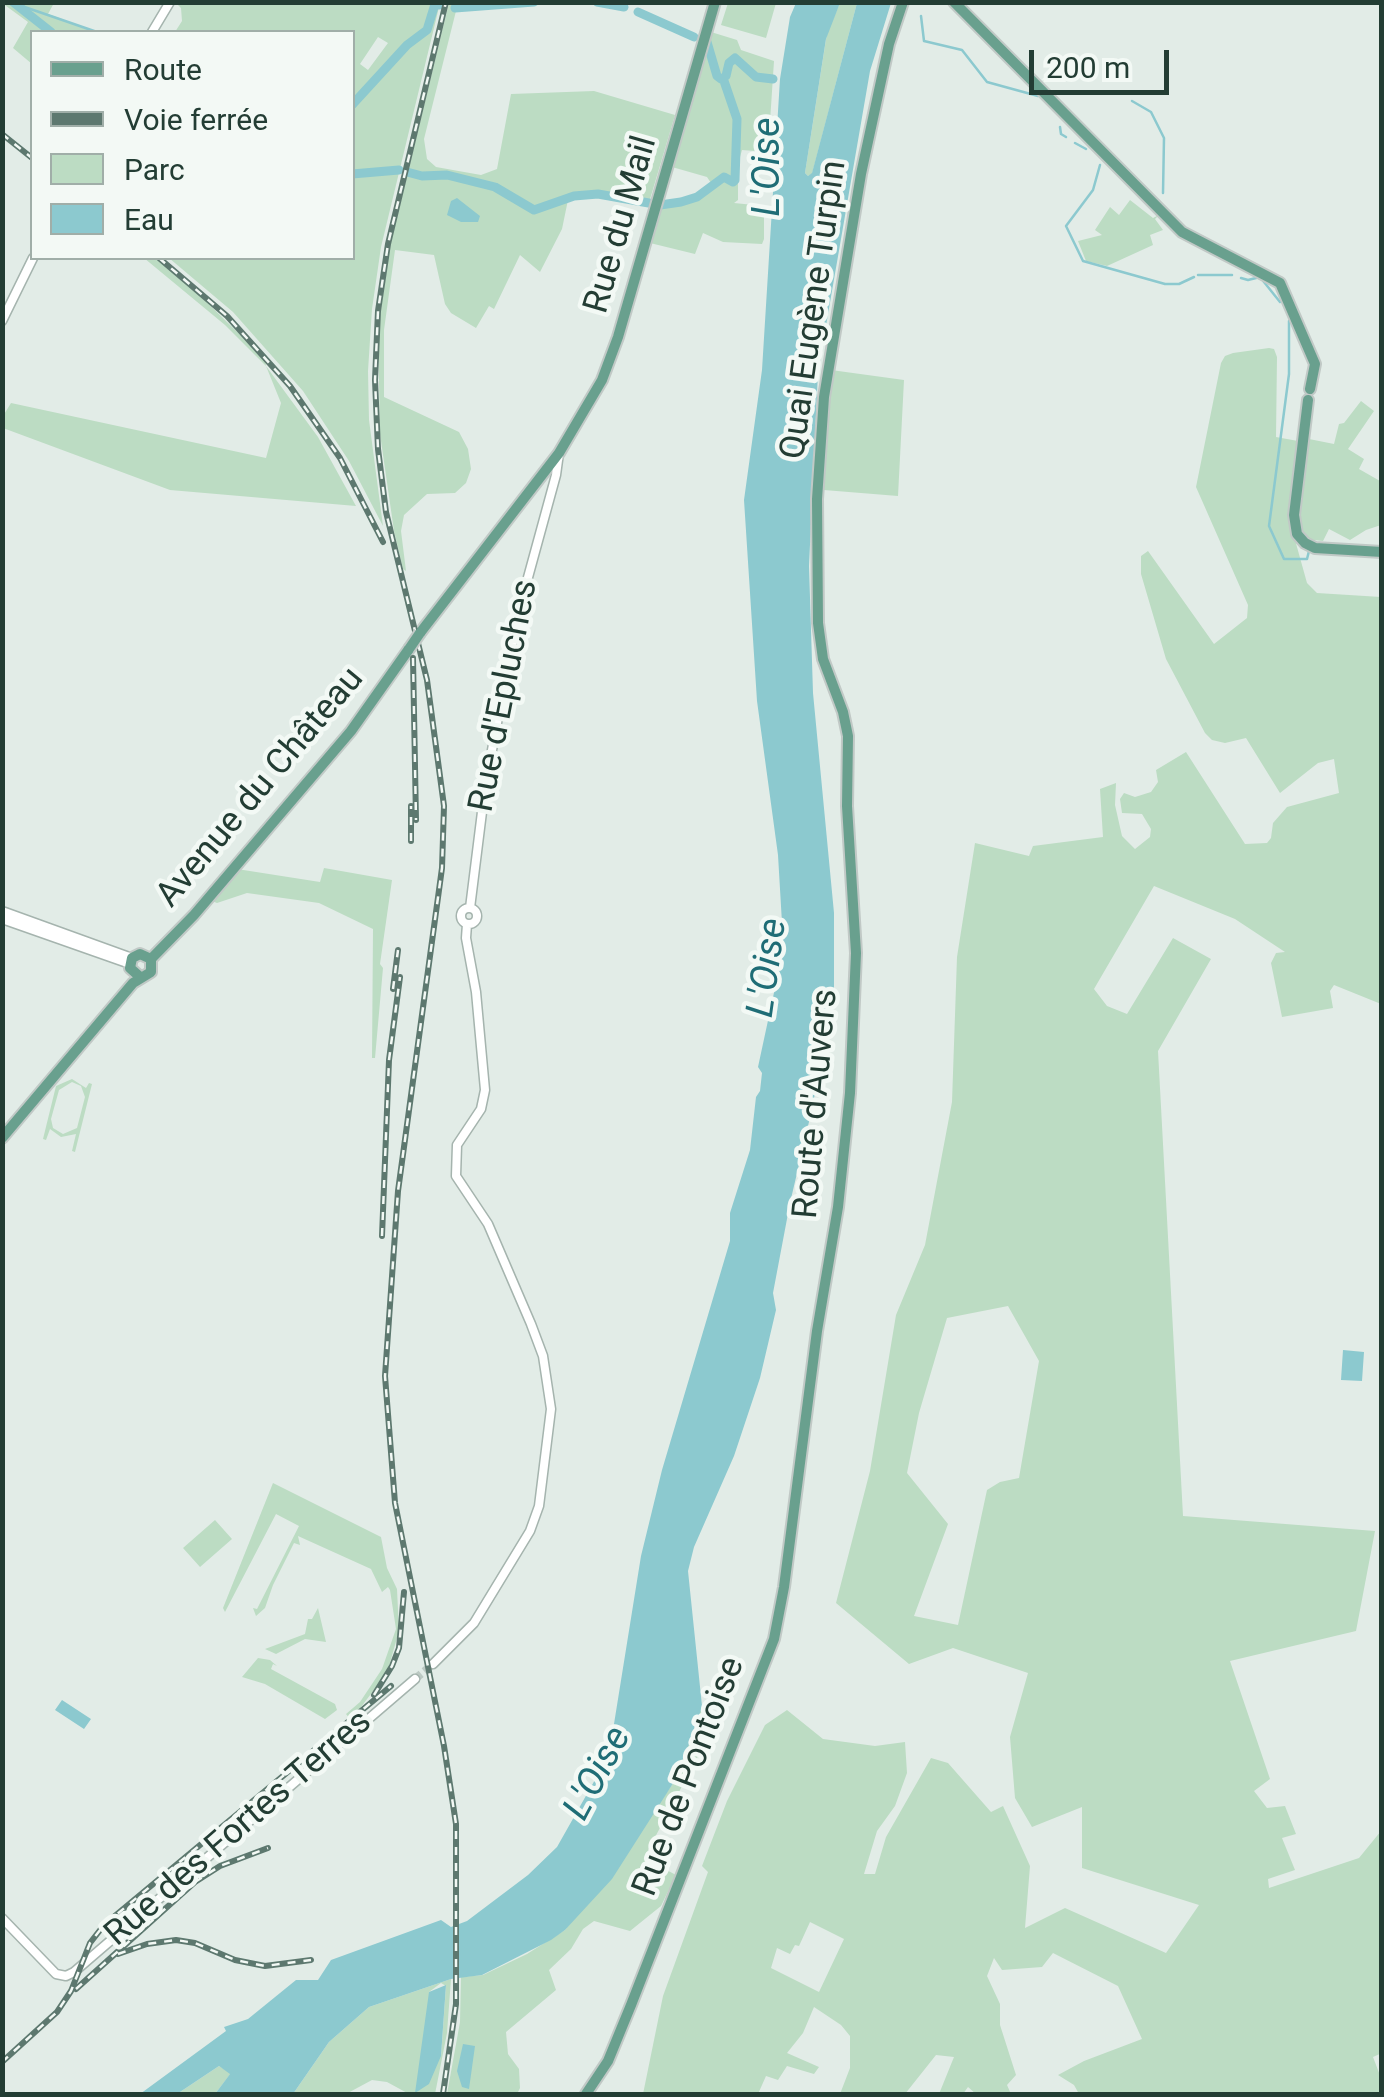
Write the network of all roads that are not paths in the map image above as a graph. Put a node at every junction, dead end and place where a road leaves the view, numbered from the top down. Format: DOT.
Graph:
graph roads {
  1 [pos="170,2"];
  2 [pos="714,2"];
  3 [pos="903,2"];
  4 [pos="954,2"];
  5 [pos="153,30"];
  6 [pos="33,260"];
  7 [pos="2,322"];
  8 [pos="559,453"];
  9 [pos="544,471"];
  10 [pos="553,483"];
  11 [pos="1382,552"];
  12 [pos="849,746"];
  13 [pos="2,911"];
  14 [pos="2,919"];
  15 [pos="151,959"];
  16 [pos="134,968"];
  17 [pos="2,1129"];
  18 [pos="2,1138"];
  19 [pos="800,1465"];
  20 [pos="433,1664"];
  21 [pos="415,1679"];
  22 [pos="2,1918"];
  23 [pos="586,2094"];
  1 -- 5 [label="street"];
  2 -- 8 [label="main road, Rue du Mail"];
  3 -- 12 [label="main road, Quai Eugène Turpin"];
  4 -- 11 [label="main road"];
  6 -- 7 [label="street"];
  8 -- 9 [label="main road"];
  8 -- 10 [label="street, Rue d'Epluches"];
  9 -- 10 [label="street"];
  9 -- 15 [label="main road, Avenue du Château, bridge"];
  10 -- 20 [label="street, Rue d'Epluches"];
  12 -- 19 [label="main road, Route d'Auvers"];
  13 -- 16 [label="street"];
  14 -- 16 [label="street"];
  15 -- 16 [label="main road"];
  15 -- 16 [label="main road, Avenue du Château"];
  16 -- 17 [label="main road"];
  16 -- 18 [label="main road"];
  19 -- 23 [label="main road, Rue de Pontoise"];
  21 -- 22 [label="street, Rue des Fortes Terres"];
}
